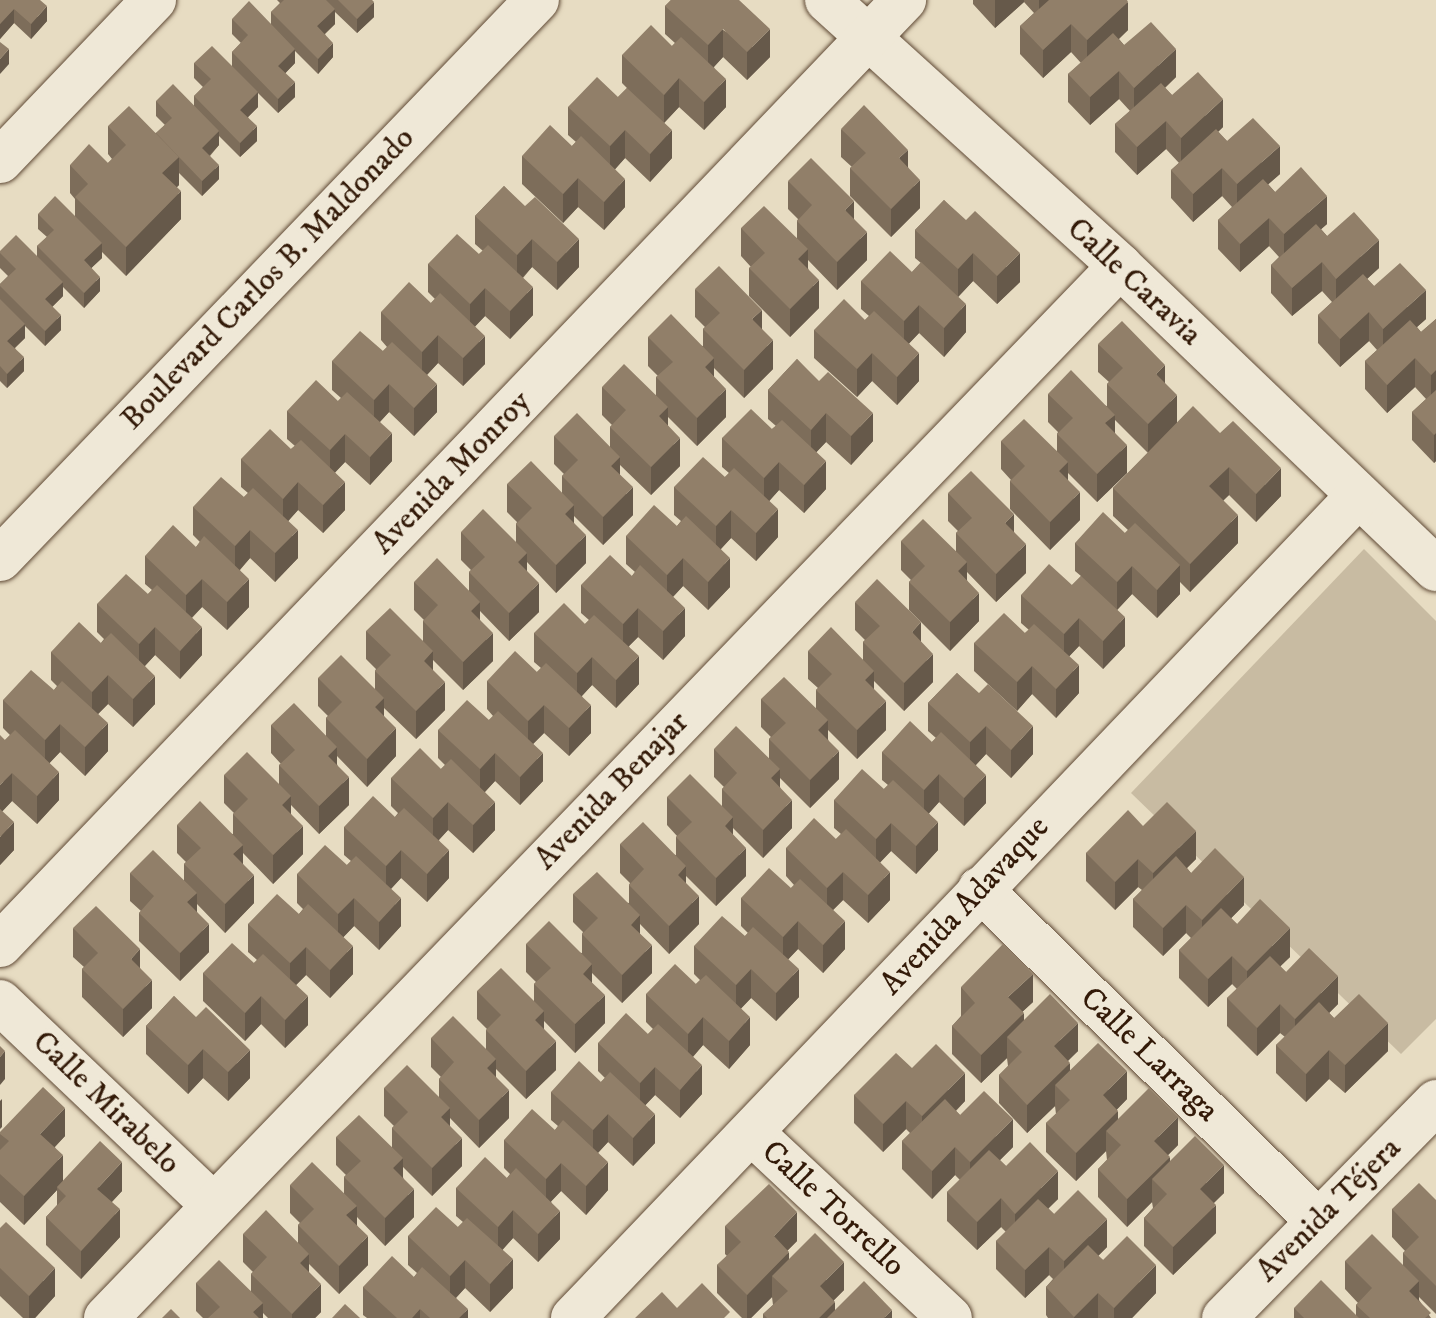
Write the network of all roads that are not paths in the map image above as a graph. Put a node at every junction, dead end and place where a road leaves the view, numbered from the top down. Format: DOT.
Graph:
graph roads {
  1 [pos="154,0"];
  2 [pos="537,0"];
  3 [pos="827,0"];
  4 [pos="904,0"];
  5 [pos="868,37"];
  6 [pos="0,161"];
  7 [pos="1120,266"];
  8 [pos="1358,496"];
  9 [pos="0,559"];
  10 [pos="1436,569"];
  11 [pos="980,889"];
  12 [pos="0,945"];
  13 [pos="0,1002"];
  14 [pos="1436,1102"];
  15 [pos="752,1133"];
  16 [pos="212,1204"];
  17 [pos="1318,1221"];
  18 [pos="106,1318"];
  19 [pos="573,1318"];
  20 [pos="950,1318"];
  21 [pos="1224,1318"];
  1 -- 6 [label="street"];
  2 -- 9 [label="street, Boulevard Carlos B. Maldonado"];
  3 -- 5 [label="street, Calle Caravia"];
  4 -- 5 [label="street, Avenida Monroy"];
  5 -- 7 [label="street, Calle Caravia"];
  5 -- 12 [label="street, Avenida Monroy"];
  7 -- 8 [label="street, Calle Caravia"];
  7 -- 16 [label="street, Avenida Benajar"];
  8 -- 10 [label="street, Calle Caravia"];
  8 -- 11 [label="street, Avenida Adavaque"];
  11 -- 15 [label="street, Avenida Adavaque"];
  11 -- 17 [label="street, Calle Larraga"];
  13 -- 16 [label="street, Calle Mirabelo"];
  14 -- 17 [label="street, Avenida Téjera"];
  15 -- 19 [label="street, Avenida Adavaque"];
  15 -- 20 [label="street, Calle Torrello"];
  16 -- 18 [label="street, Avenida Benajar"];
  17 -- 21 [label="street, Avenida Téjera"];
}
